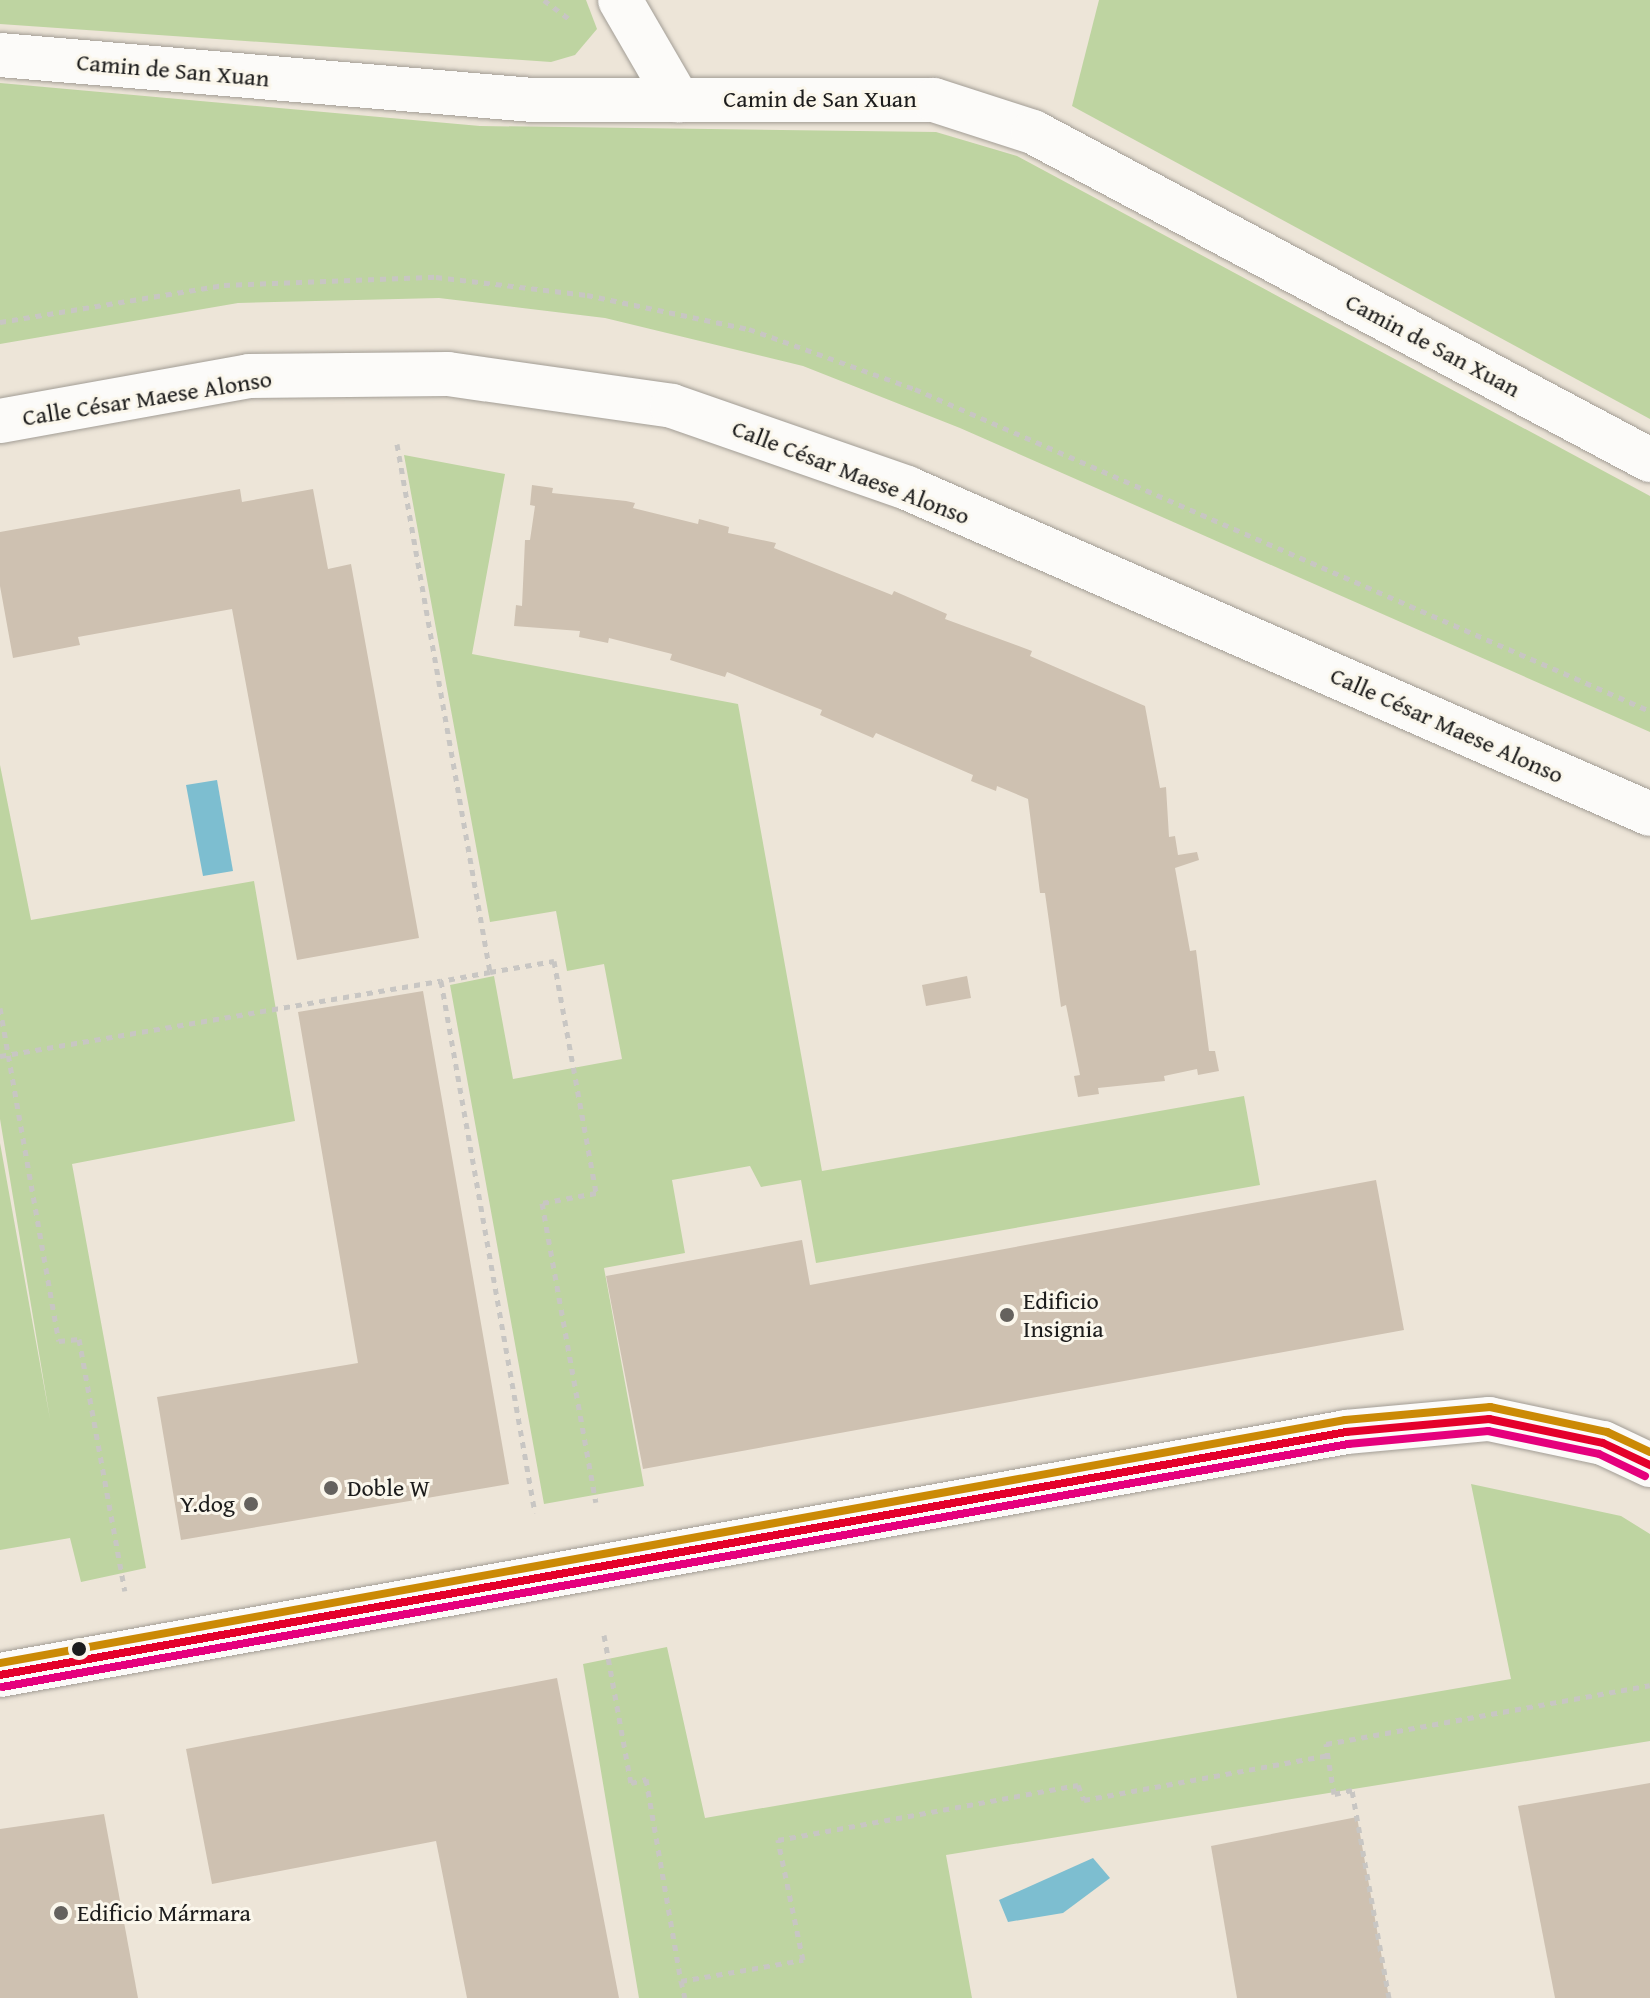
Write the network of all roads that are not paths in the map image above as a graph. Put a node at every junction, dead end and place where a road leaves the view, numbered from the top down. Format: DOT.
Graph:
graph roads {
  1 [pos="620,0"];
  2 [pos="0,55"];
  3 [pos="678,100"];
  4 [pos="0,421"];
  5 [pos="1650,460"];
  6 [pos="1650,814"];
  7 [pos="1650,1465"];
  8 [pos="0,1675"];
  1 -- 3 [label="street"];
  2 -- 3 [label="street, Camin de San Xuan"];
  3 -- 5 [label="street, Camin de San Xuan"];
  4 -- 6 [label="street, Calle César Maese Alonso"];
  7 -- 8 [label="street"];
}
